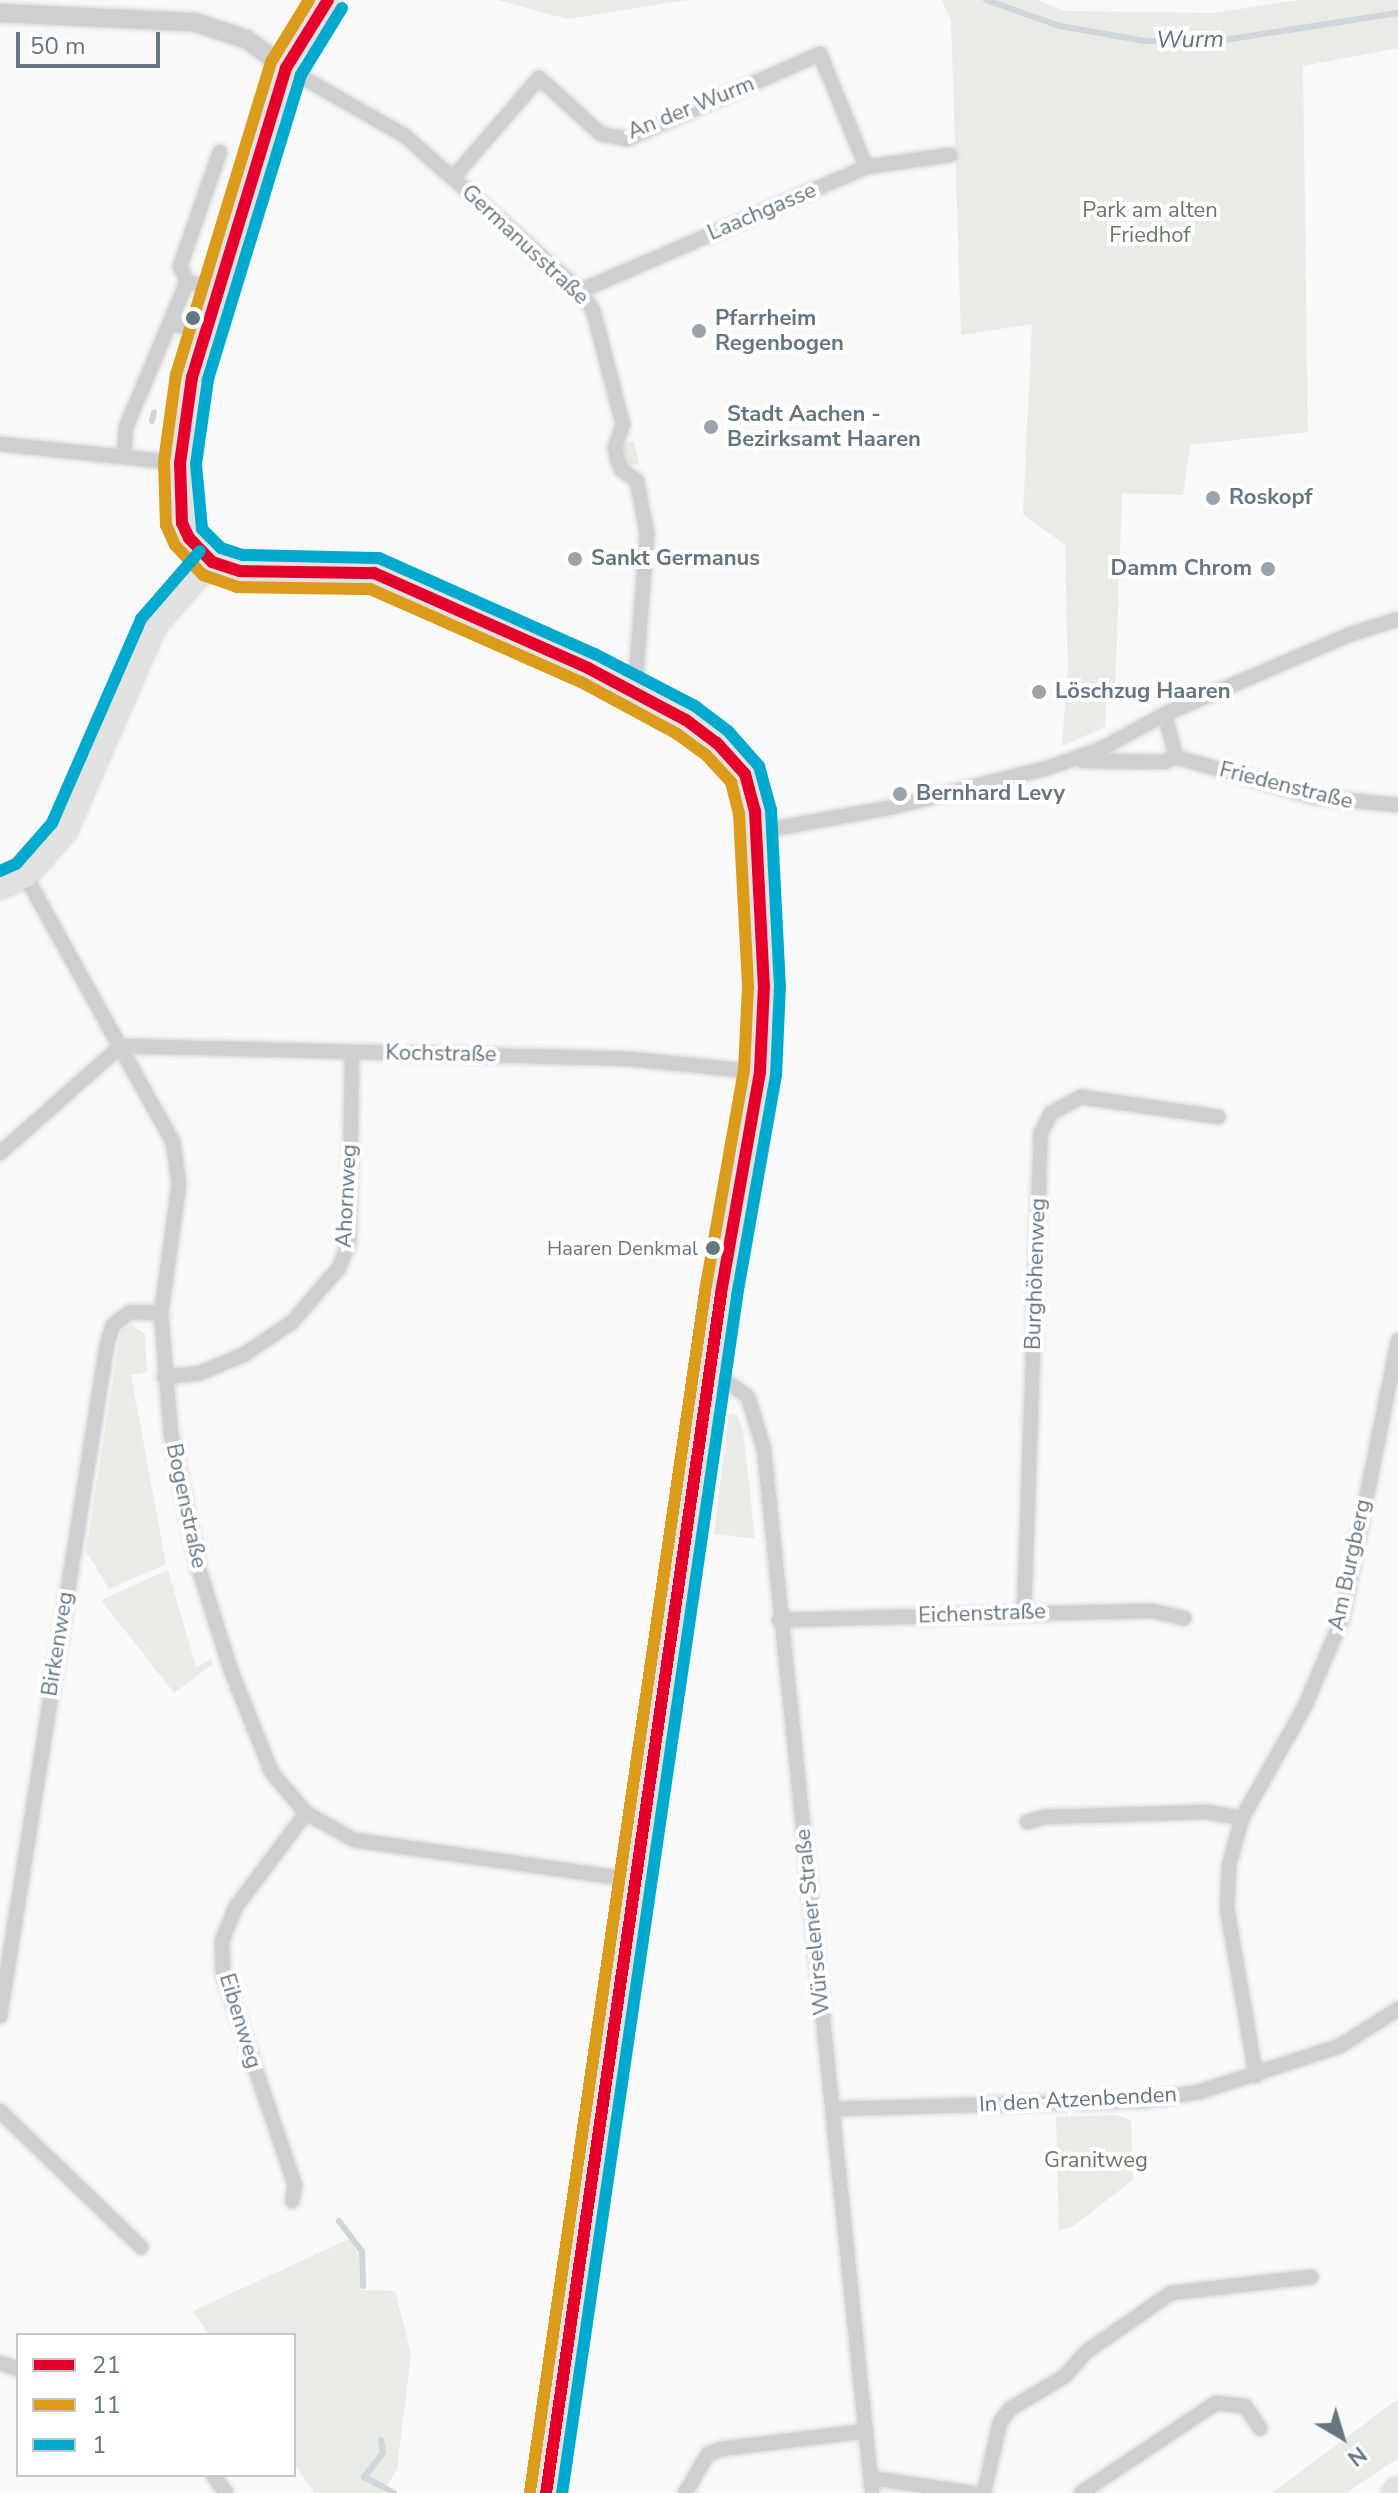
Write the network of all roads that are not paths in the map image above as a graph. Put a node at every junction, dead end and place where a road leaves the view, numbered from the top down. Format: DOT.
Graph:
graph roads {
  1 [pos="328,0"];
  2 [pos="0,13"];
  3 [pos="286,68"];
  4 [pos="220,152"];
  5 [pos="950,155"];
  6 [pos="866,167"];
  7 [pos="453,178"];
  8 [pos="187,282"];
  9 [pos="218,288"];
  10 [pos="580,291"];
  11 [pos="173,324"];
  12 [pos="205,332"];
  13 [pos="0,444"];
  14 [pos="124,456"];
  15 [pos="180,463"];
  16 [pos="212,562"];
  17 [pos="1398,619"];
  18 [pos="635,691"];
  19 [pos="1165,714"];
  20 [pos="1176,757"];
  21 [pos="1066,761"];
  22 [pos="1398,805"];
  23 [pos="756,832"];
  24 [pos="26,877"];
  25 [pos="0,888"];
  26 [pos="121,1046"];
  27 [pos="352,1052"];
  28 [pos="760,1072"];
  29 [pos="1219,1117"];
  30 [pos="0,1153"];
  31 [pos="161,1313"];
  32 [pos="1398,1341"];
  33 [pos="164,1377"];
  34 [pos="710,1381"];
  35 [pos="1024,1613"];
  36 [pos="1184,1618"];
  37 [pos="779,1620"];
  38 [pos="306,1813"];
  39 [pos="1242,1818"];
  40 [pos="1027,1822"];
  41 [pos="634,1880"];
  42 [pos="1398,2009"];
  43 [pos="0,2016"];
  44 [pos="1256,2076"];
  45 [pos="835,2109"];
  46 [pos="0,2111"];
  47 [pos="292,2201"];
  48 [pos="141,2247"];
  49 [pos="1311,2277"];
  50 [pos="1260,2428"];
  51 [pos="866,2431"];
  52 [pos="871,2486"];
  53 [pos="546,2493"];
  54 [pos="685,2493"];
  55 [pos="972,2493"];
  56 [pos="984,2493"];
  57 [pos="1081,2493"];
  1 -- 3 [label="main road"];
  2 -- 3 [label="street"];
  3 -- 7 [label="street, Germanusstraße"];
  3 -- 9 [label="main road"];
  4 -- 8 [label="street"];
  5 -- 6 [label="street, Laachgasse"];
  6 -- 7 [label="street, An der Wurm"];
  6 -- 10 [label="street, Laachgasse"];
  7 -- 10 [label="street, Germanusstraße"];
  8 -- 9 [label="street"];
  8 -- 11 [label="street"];
  9 -- 12 [label="main road"];
  10 -- 18 [label="street, Germanusstraße"];
  11 -- 12 [label="street"];
  11 -- 14 [label="street"];
  12 -- 15 [label="main road"];
  13 -- 14 [label="street"];
  14 -- 15 [label="street"];
  15 -- 16 [label="main road"];
  16 -- 18 [label="main road"];
  16 -- 24 [label="main road"];
  17 -- 19 [label="street, Friedenstraße"];
  18 -- 23 [label="main road"];
  19 -- 20 [label="street"];
  19 -- 21 [label="street, Friedenstraße"];
  20 -- 21 [label="street, Friedenstraße"];
  20 -- 22 [label="street, Friedenstraße"];
  21 -- 23 [label="street, Friedenstraße"];
  23 -- 28 [label="main road"];
  24 -- 25 [label="main road"];
  24 -- 26 [label="street, Bogenstraße"];
  26 -- 27 [label="street, Kochstraße"];
  26 -- 30 [label="street"];
  26 -- 31 [label="street, Bogenstraße"];
  27 -- 28 [label="street, Kochstraße"];
  27 -- 33 [label="street, Ahornweg"];
  28 -- 34 [label="main road"];
  29 -- 35 [label="street, Burghöhenweg"];
  31 -- 33 [label="street, Bogenstraße"];
  31 -- 43 [label="street, Birkenweg"];
  32 -- 39 [label="street, Am Burgberg"];
  33 -- 38 [label="street, Bogenstraße"];
  34 -- 37 [label="street, Würselener Straße"];
  34 -- 41 [label="main road"];
  35 -- 36 [label="street, Eichenstraße"];
  35 -- 37 [label="street, Eichenstraße"];
  37 -- 45 [label="street, Würselener Straße"];
  38 -- 41 [label="street, Bogenstraße"];
  38 -- 47 [label="street, Eibenweg"];
  39 -- 40 [label="street"];
  39 -- 44 [label="street, Am Burgberg"];
  41 -- 53 [label="main road"];
  42 -- 44 [label="street, In den Atzenbenden"];
  44 -- 45 [label="street, In den Atzenbenden"];
  45 -- 51 [label="street, Würselener Straße"];
  46 -- 48 [label="street"];
  49 -- 56 [label="street"];
  50 -- 57 [label="street"];
  51 -- 52 [label="street, Würselener Straße"];
  51 -- 54 [label="street"];
  52 -- 55 [label="street"];
}
